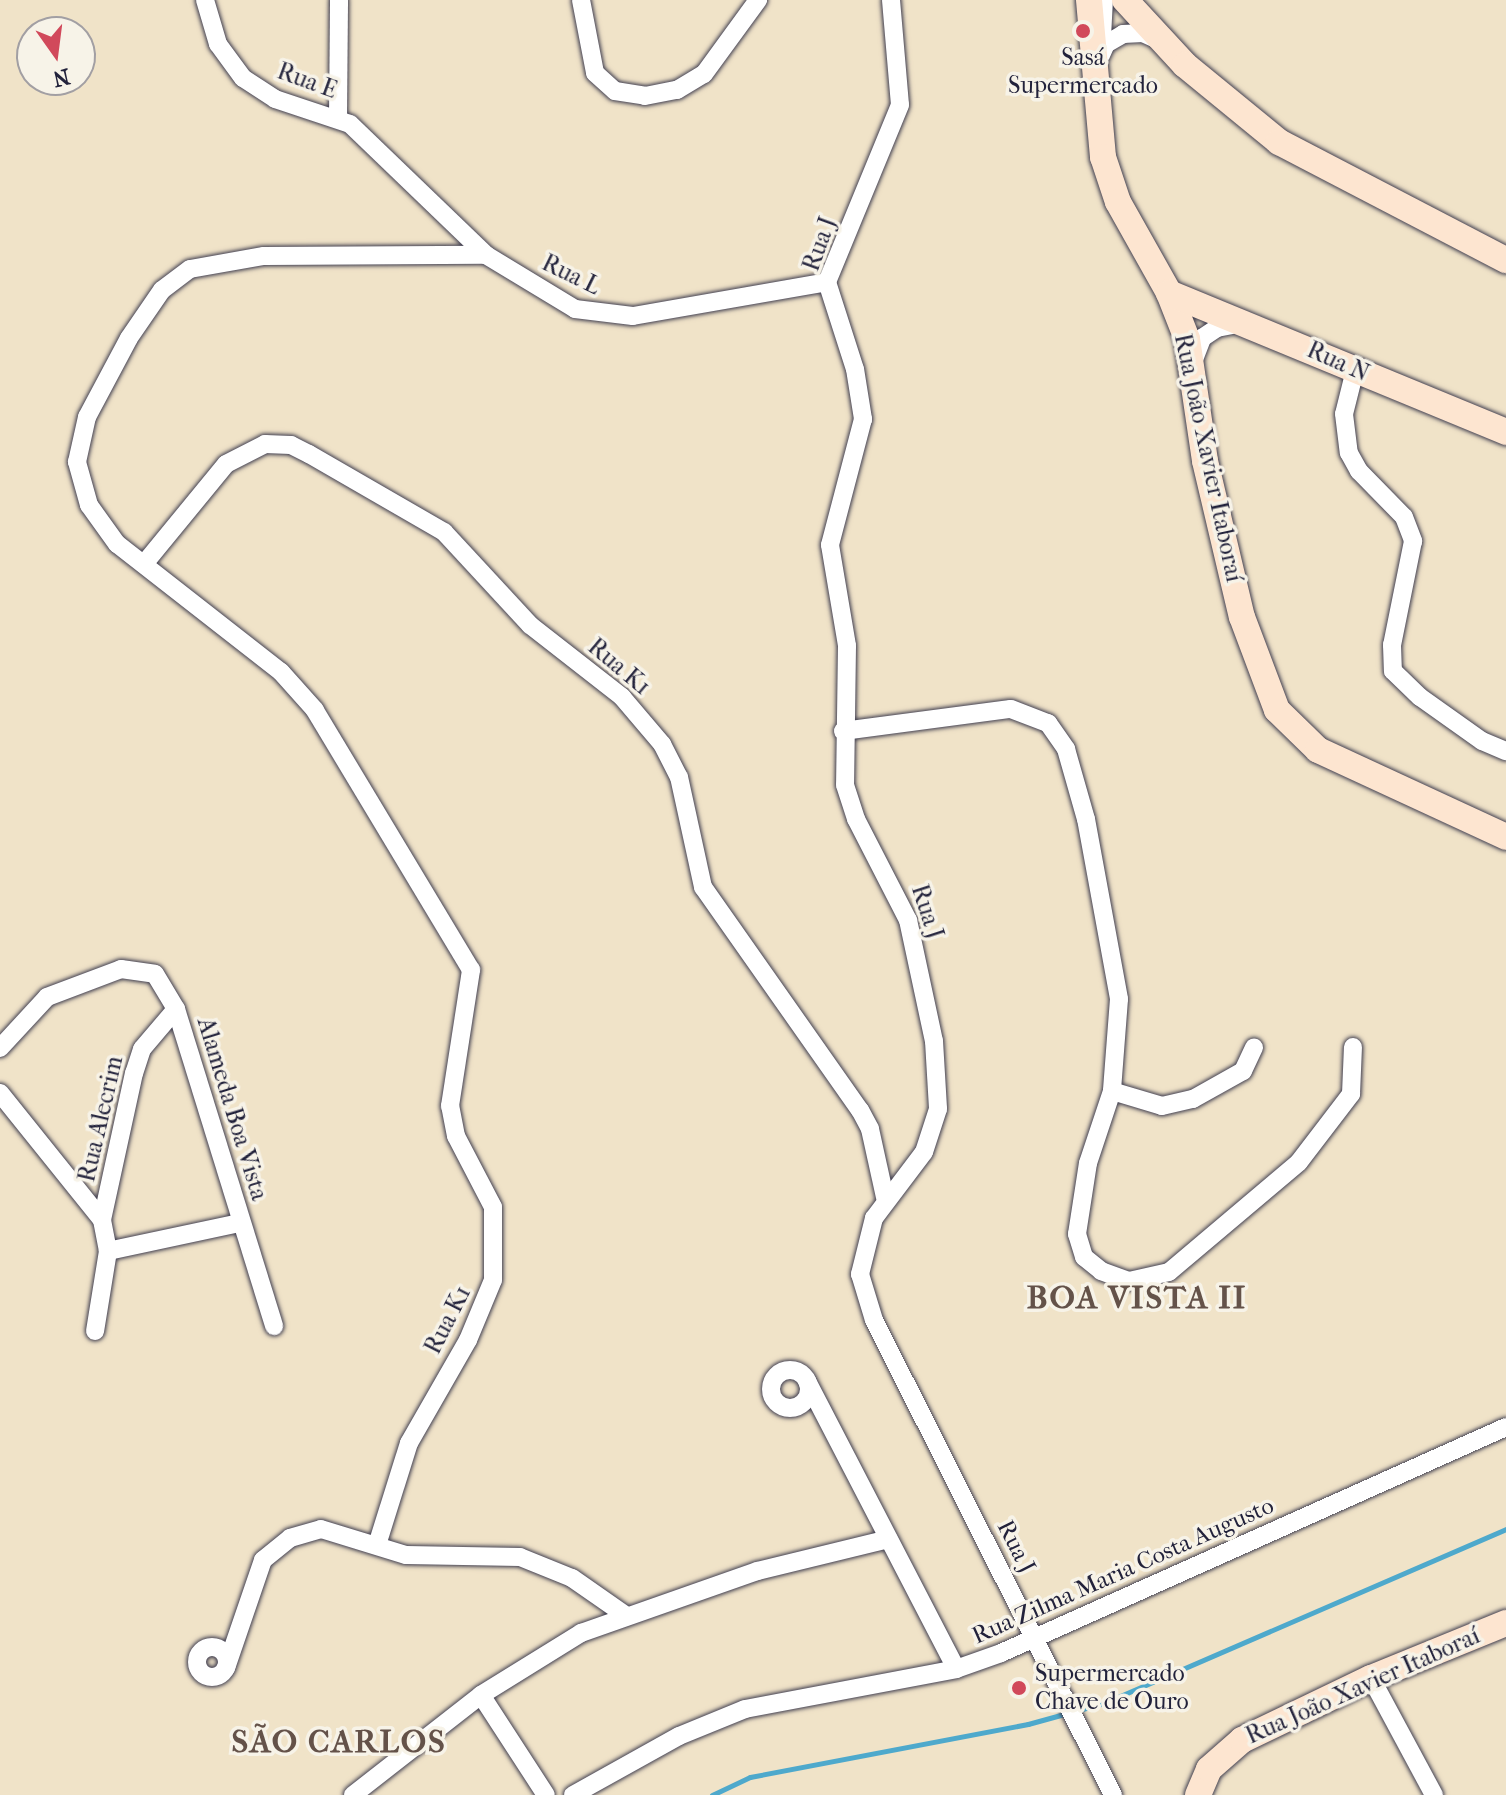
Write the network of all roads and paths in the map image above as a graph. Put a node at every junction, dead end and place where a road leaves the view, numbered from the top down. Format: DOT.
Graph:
graph roads {
  1 [pos="205,0"];
  2 [pos="339,0"];
  3 [pos="581,0"];
  4 [pos="758,0"];
  5 [pos="891,0"];
  6 [pos="1089,0"];
  7 [pos="1104,0"];
  8 [pos="1114,0"];
  9 [pos="1125,0"];
  10 [pos="1153,35"];
  11 [pos="1101,55"];
  12 [pos="1096,84"];
  13 [pos="344,121"];
  14 [pos="486,255"];
  15 [pos="1506,260"];
  16 [pos="827,282"];
  17 [pos="1169,293"];
  18 [pos="1250,323"];
  19 [pos="1193,362"];
  20 [pos="1355,370"];
  21 [pos="1506,432"];
  22 [pos="144,564"];
  23 [pos="843,731"];
  24 [pos="1506,751"];
  25 [pos="1506,837"];
  26 [pos="176,1009"];
  27 [pos="1254,1047"];
  28 [pos="1353,1047"];
  29 [pos="0,1048"];
  30 [pos="1112,1091"];
  31 [pos="0,1093"];
  32 [pos="885,1197"];
  33 [pos="102,1220"];
  34 [pos="240,1223"];
  35 [pos="108,1251"];
  36 [pos="274,1326"];
  37 [pos="95,1331"];
  38 [pos="807,1381"];
  39 [pos="1506,1427"];
  40 [pos="888,1539"];
  41 [pos="377,1545"];
  42 [pos="625,1615"];
  43 [pos="1506,1623"];
  44 [pos="1036,1639"];
  45 [pos="226,1668"];
  46 [pos="956,1669"];
  47 [pos="1371,1678"];
  48 [pos="481,1695"];
  49 [pos="353,1795"];
  50 [pos="546,1795"];
  51 [pos="573,1795"];
  52 [pos="1113,1795"];
  53 [pos="1198,1795"];
  54 [pos="1434,1795"];
  1 -- 13 [label="street, Rua E"];
  2 -- 13 [label="street"];
  3 -- 4 [label="street"];
  5 -- 16 [label="street, Rua J"];
  6 -- 12 [label="street, Rua João Xavier Itaboraí"];
  7 -- 11 [label="street"];
  8 -- 10 [label="street"];
  9 -- 10 [label="street"];
  10 -- 11 [label="street"];
  10 -- 15 [label="street"];
  11 -- 12 [label="street"];
  12 -- 17 [label="street, Rua João Xavier Itaboraí"];
  13 -- 14 [label="street, Rua L"];
  14 -- 16 [label="street, Rua L"];
  14 -- 22 [label="street, Rua K1"];
  16 -- 23 [label="street, Rua J"];
  17 -- 18 [label="street, Rua N"];
  17 -- 19 [label="street, Rua João Xavier Itaboraí"];
  18 -- 19 [label="street"];
  18 -- 20 [label="street, Rua N"];
  19 -- 25 [label="street, Rua João Xavier Itaboraí"];
  20 -- 21 [label="street, Rua N"];
  20 -- 24 [label="street"];
  22 -- 32 [label="street, Rua K1"];
  22 -- 41 [label="street, Rua K1"];
  23 -- 30 [label="street"];
  23 -- 32 [label="street, Rua J"];
  26 -- 29 [label="street"];
  26 -- 33 [label="street, Rua Alecrim"];
  26 -- 34 [label="street, Alameda Boa Vista"];
  27 -- 30 [label="street"];
  28 -- 30 [label="street"];
  31 -- 33 [label="street"];
  32 -- 44 [label="street, Rua J"];
  33 -- 35 [label="street, Rua Alecrim"];
  34 -- 35 [label="street, Alameda Boa Vista"];
  34 -- 36 [label="street, Alameda Boa Vista"];
  35 -- 37 [label="street, Rua Alecrim"];
  38 -- 40 [label="street"];
  39 -- 44 [label="street, Rua Zilma Maria Costa Augusto"];
  40 -- 42 [label="street"];
  40 -- 46 [label="street"];
  41 -- 42 [label="street"];
  41 -- 45 [label="street"];
  42 -- 48 [label="street"];
  43 -- 47 [label="street, Rua João Xavier Itaboraí"];
  44 -- 46 [label="street, Rua Zilma Maria Costa Augusto"];
  44 -- 52 [label="street, Rua J"];
  46 -- 51 [label="street, Rua Zilma Maria Costa Augusto"];
  47 -- 53 [label="street, Rua João Xavier Itaboraí"];
  47 -- 54 [label="street"];
  48 -- 49 [label="street"];
  48 -- 50 [label="street"];
}
